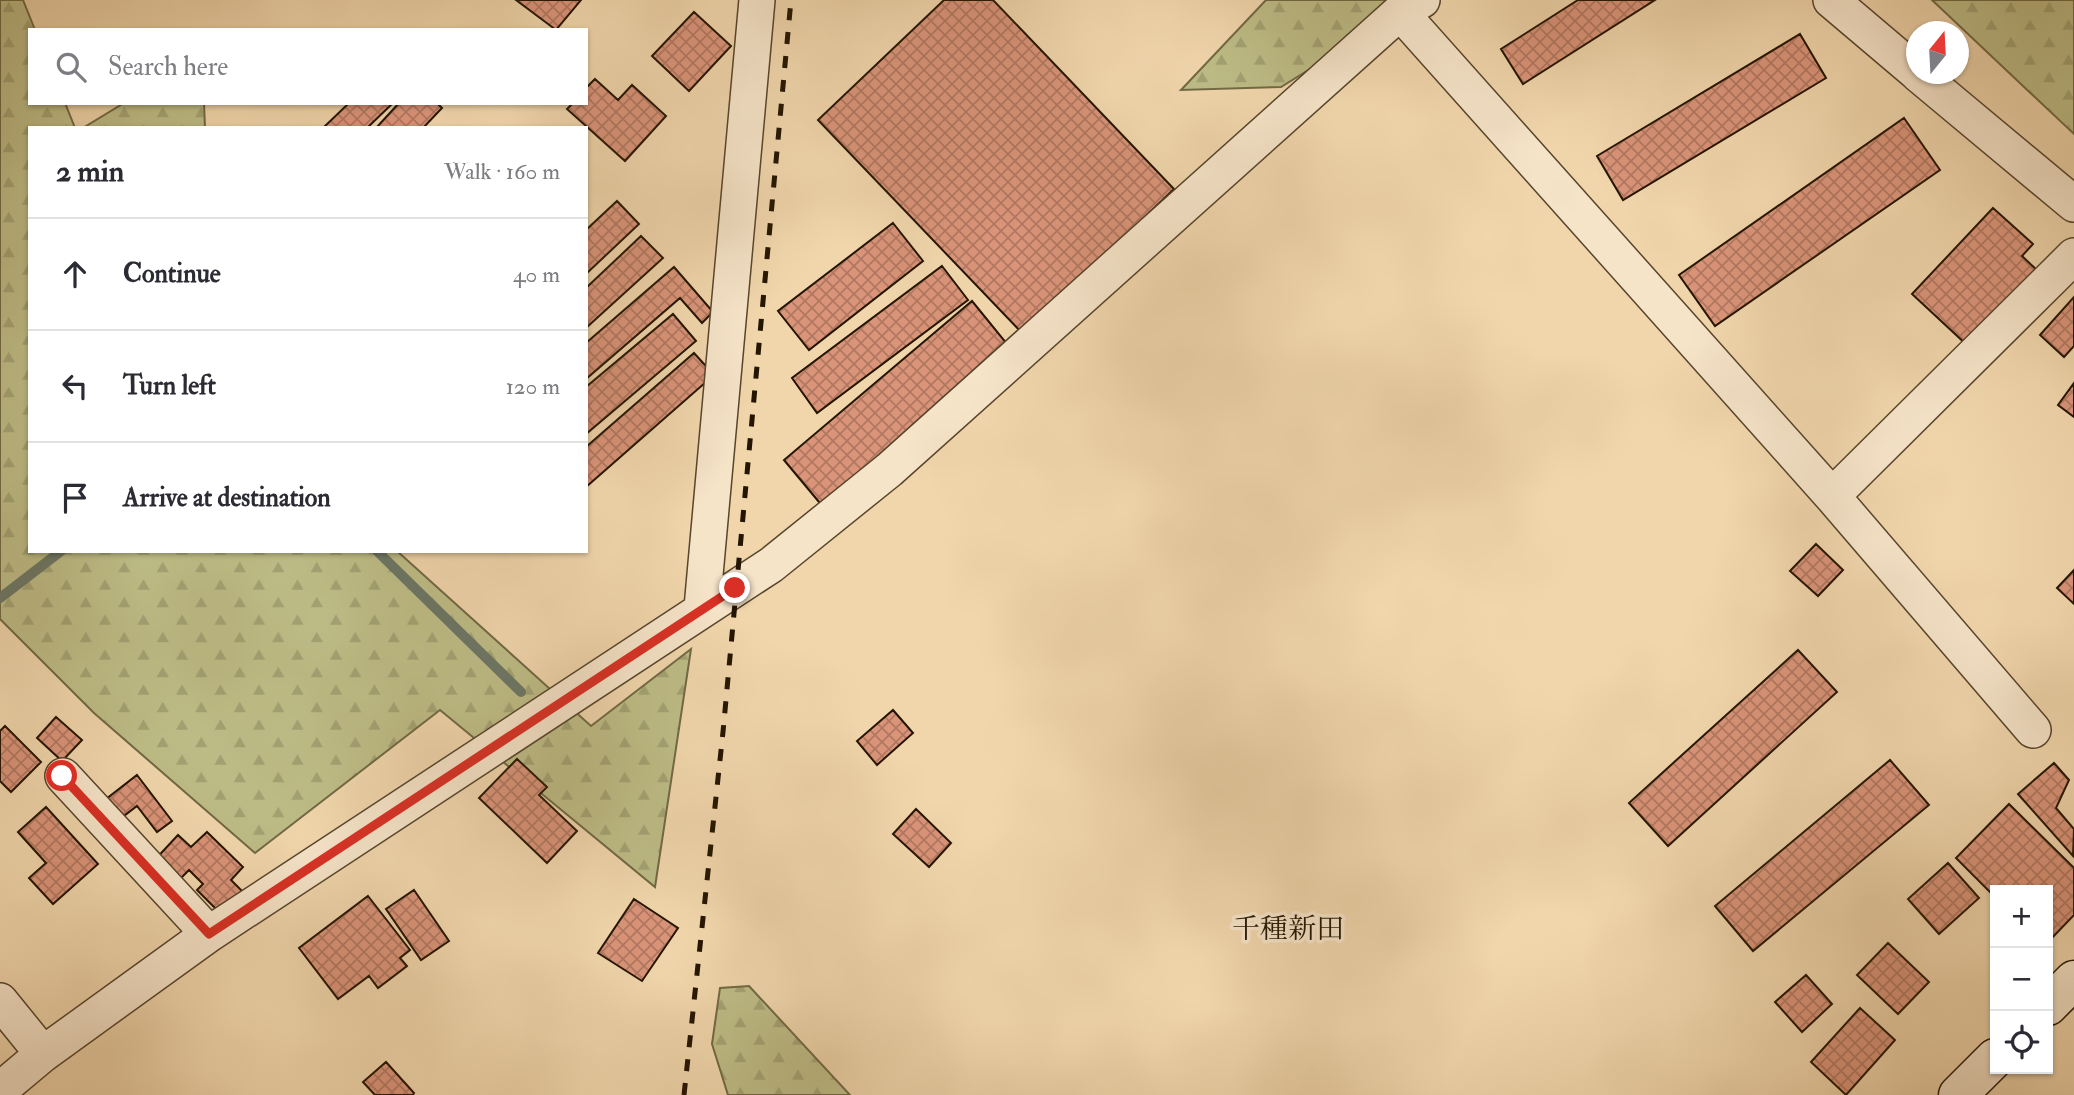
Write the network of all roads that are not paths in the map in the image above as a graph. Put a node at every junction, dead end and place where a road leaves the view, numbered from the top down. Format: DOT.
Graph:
graph roads {
  1 [pos="758,0"];
  2 [pos="1831,0"];
  3 [pos="1411,6"];
  4 [pos="1906,64"];
  5 [pos="1930,84"];
  6 [pos="2074,204"];
  7 [pos="2074,256"];
  8 [pos="1832,496"];
  9 [pos="702,608"];
  10 [pos="2033,730"];
  11 [pos="62,776"];
  12 [pos="209,934"];
  13 [pos="2074,979"];
  14 [pos="0,1001"];
  15 [pos="2053,1001"];
  16 [pos="43,1054"];
  17 [pos="1990,1063"];
  18 [pos="0,1090"];
  19 [pos="1958,1095"];
  1 -- 9 [label="street"];
  2 -- 4 [label="street"];
  3 -- 8 [label="street"];
  3 -- 9 [label="street"];
  5 -- 6 [label="street"];
  7 -- 8 [label="street"];
  8 -- 10 [label="street"];
  9 -- 12 [label="street"];
  11 -- 12 [label="street"];
  12 -- 16 [label="street"];
  13 -- 15 [label="main road"];
  14 -- 16 [label="street"];
  16 -- 18 [label="street"];
  17 -- 19 [label="main road"];
}
